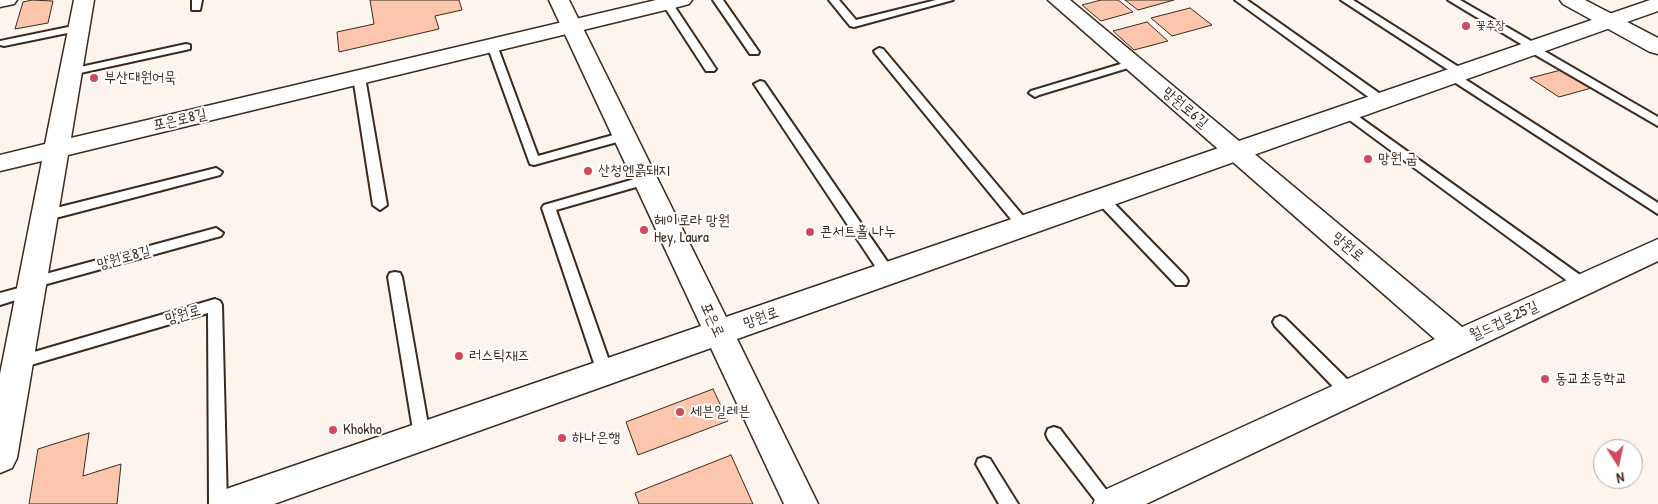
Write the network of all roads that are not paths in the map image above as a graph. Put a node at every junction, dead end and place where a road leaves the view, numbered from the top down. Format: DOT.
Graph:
graph roads {
  1 [pos="6,0"];
  2 [pos="84,0"];
  3 [pos="559,0"];
  4 [pos="718,0"];
  5 [pos="834,0"];
  6 [pos="948,0"];
  7 [pos="1058,0"];
  8 [pos="1240,0"];
  9 [pos="1346,0"];
  10 [pos="1453,0"];
  11 [pos="1570,0"];
  12 [pos="0,1"];
  13 [pos="675,1"];
  14 [pos="1658,4"];
  15 [pos="1610,21"];
  16 [pos="571,26"];
  17 [pos="78,28"];
  18 [pos="4,43"];
  19 [pos="492,45"];
  20 [pos="186,47"];
  21 [pos="1533,47"];
  22 [pos="1658,47"];
  23 [pos="879,51"];
  24 [pos="754,52"];
  25 [pos="1134,64"];
  26 [pos="710,69"];
  27 [pos="71,72"];
  28 [pos="1456,74"];
  29 [pos="359,77"];
  30 [pos="760,84"];
  31 [pos="1035,93"];
  32 [pos="1382,101"];
  33 [pos="1348,112"];
  34 [pos="1658,122"];
  35 [pos="624,136"];
  36 [pos="56,150"];
  37 [pos="1237,152"];
  38 [pos="0,163"];
  39 [pos="216,172"];
  40 [pos="645,180"];
  41 [pos="1102,199"];
  42 [pos="380,206"];
  43 [pos="1658,209"];
  44 [pos="44,216"];
  45 [pos="1024,226"];
  46 [pos="216,233"];
  47 [pos="1658,248"];
  48 [pos="888,274"];
  49 [pos="395,277"];
  50 [pos="1181,281"];
  51 [pos="1582,284"];
  52 [pos="31,287"];
  53 [pos="0,299"];
  54 [pos="1280,322"];
  55 [pos="718,333"];
  56 [pos="1459,342"];
  57 [pos="17,363"];
  58 [pos="605,372"];
  59 [pos="1350,393"];
  60 [pos="1054,434"];
  61 [pos="422,436"];
  62 [pos="0,458"];
  63 [pos="984,464"];
  64 [pos="218,504"];
  65 [pos="229,504"];
  66 [pos="801,504"];
  67 [pos="1009,504"];
  68 [pos="1109,504"];
  1 -- 12 [label="street"];
  2 -- 17 [label="street"];
  3 -- 16 [label="street, 포은로"];
  4 -- 24 [label="lane"];
  5 -- 6 [label="lane"];
  7 -- 25 [label="street, 망원로6길"];
  8 -- 32 [label="lane"];
  9 -- 28 [label="lane"];
  10 -- 21 [label="lane"];
  11 -- 15 [label="street"];
  13 -- 16 [label="street, 포은로8길"];
  13 -- 26 [label="lane"];
  14 -- 15 [label="street, 망원로"];
  15 -- 21 [label="street, 망원로"];
  15 -- 22 [label="street"];
  16 -- 19 [label="street, 포은로8길"];
  16 -- 35 [label="street, 포은로"];
  17 -- 18 [label="lane"];
  17 -- 27 [label="street"];
  19 -- 29 [label="street, 포은로8길"];
  19 -- 35 [label="lane"];
  20 -- 27 [label="lane"];
  21 -- 28 [label="street, 망원로"];
  21 -- 34 [label="lane"];
  23 -- 45 [label="lane"];
  25 -- 31 [label="lane"];
  25 -- 37 [label="street, 망원로6길"];
  27 -- 36 [label="street"];
  28 -- 32 [label="street, 망원로"];
  28 -- 43 [label="lane"];
  29 -- 36 [label="street, 포은로8길"];
  29 -- 42 [label="lane"];
  30 -- 48 [label="lane"];
  32 -- 33 [label="street, 망원로"];
  33 -- 37 [label="street, 망원로"];
  33 -- 51 [label="lane"];
  35 -- 40 [label="street, 포은로"];
  36 -- 38 [label="street, 포은로8길"];
  36 -- 44 [label="street"];
  37 -- 41 [label="street, 망원로"];
  37 -- 56 [label="street, 망원로"];
  39 -- 44 [label="lane"];
  40 -- 55 [label="street, 포은로"];
  40 -- 58 [label="lane"];
  41 -- 45 [label="street, 망원로"];
  41 -- 50 [label="lane"];
  44 -- 52 [label="street"];
  45 -- 48 [label="street, 망원로"];
  46 -- 52 [label="lane, 망원로8길"];
  47 -- 51 [label="street, 월드컵로25길"];
  48 -- 55 [label="street, 망원로"];
  49 -- 61 [label="lane"];
  51 -- 56 [label="street, 월드컵로25길"];
  52 -- 53 [label="lane"];
  52 -- 57 [label="street"];
  54 -- 59 [label="lane"];
  55 -- 58 [label="street, 망원로"];
  55 -- 66 [label="street, 포은로"];
  56 -- 59 [label="street, 월드컵로25길"];
  57 -- 62 [label="street"];
  57 -- 64 [label="lane, 망원로"];
  58 -- 61 [label="street, 망원로"];
  59 -- 68 [label="street, 월드컵로25길"];
  60 -- 68 [label="lane, 월드컵로25길"];
  61 -- 65 [label="street, 망원로"];
  63 -- 67 [label="lane"];
}
